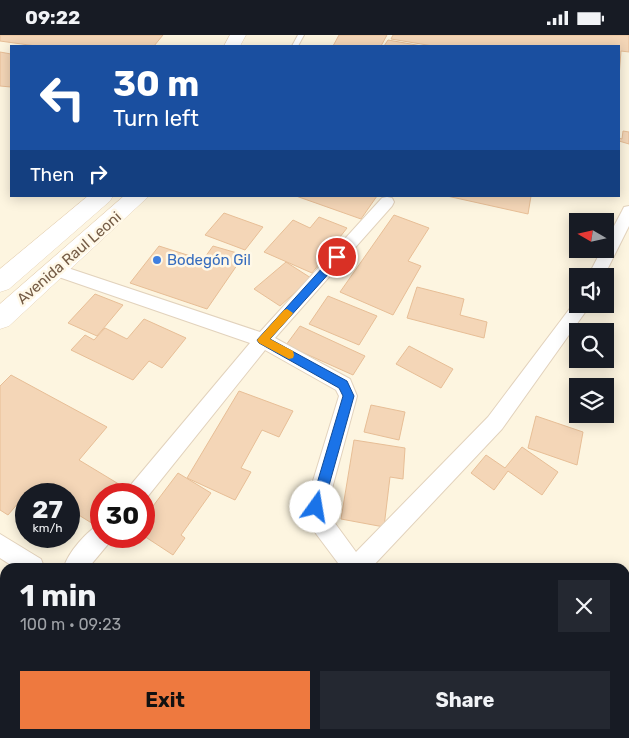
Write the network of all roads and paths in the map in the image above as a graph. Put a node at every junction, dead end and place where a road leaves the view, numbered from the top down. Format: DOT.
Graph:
graph roads {
  1 [pos="101,197"];
  2 [pos="137,197"];
  3 [pos="387,202"];
  4 [pos="629,211"];
  5 [pos="600,268"];
  6 [pos="56,270"];
  7 [pos="0,283"];
  8 [pos="575,313"];
  9 [pos="0,319"];
  10 [pos="263,340"];
  11 [pos="145,483"];
  12 [pos="0,545"];
  13 [pos="90,548"];
  14 [pos="27,563"];
  15 [pos="78,563"];
  16 [pos="352,563"];
  17 [pos="359,563"];
  1 -- 7 [label="main road, Avenida Raul Leoni"];
  2 -- 6 [label="main road, Avenida Raul Leoni"];
  3 -- 10 [label="street"];
  4 -- 5 [label="street"];
  6 -- 9 [label="main road, Avenida Raul Leoni"];
  6 -- 10 [label="street"];
  8 -- 17 [label="street"];
  10 -- 11 [label="street"];
  10 -- 16 [label="street"];
  12 -- 14 [label="street"];
  13 -- 15 [label="street"];
}
